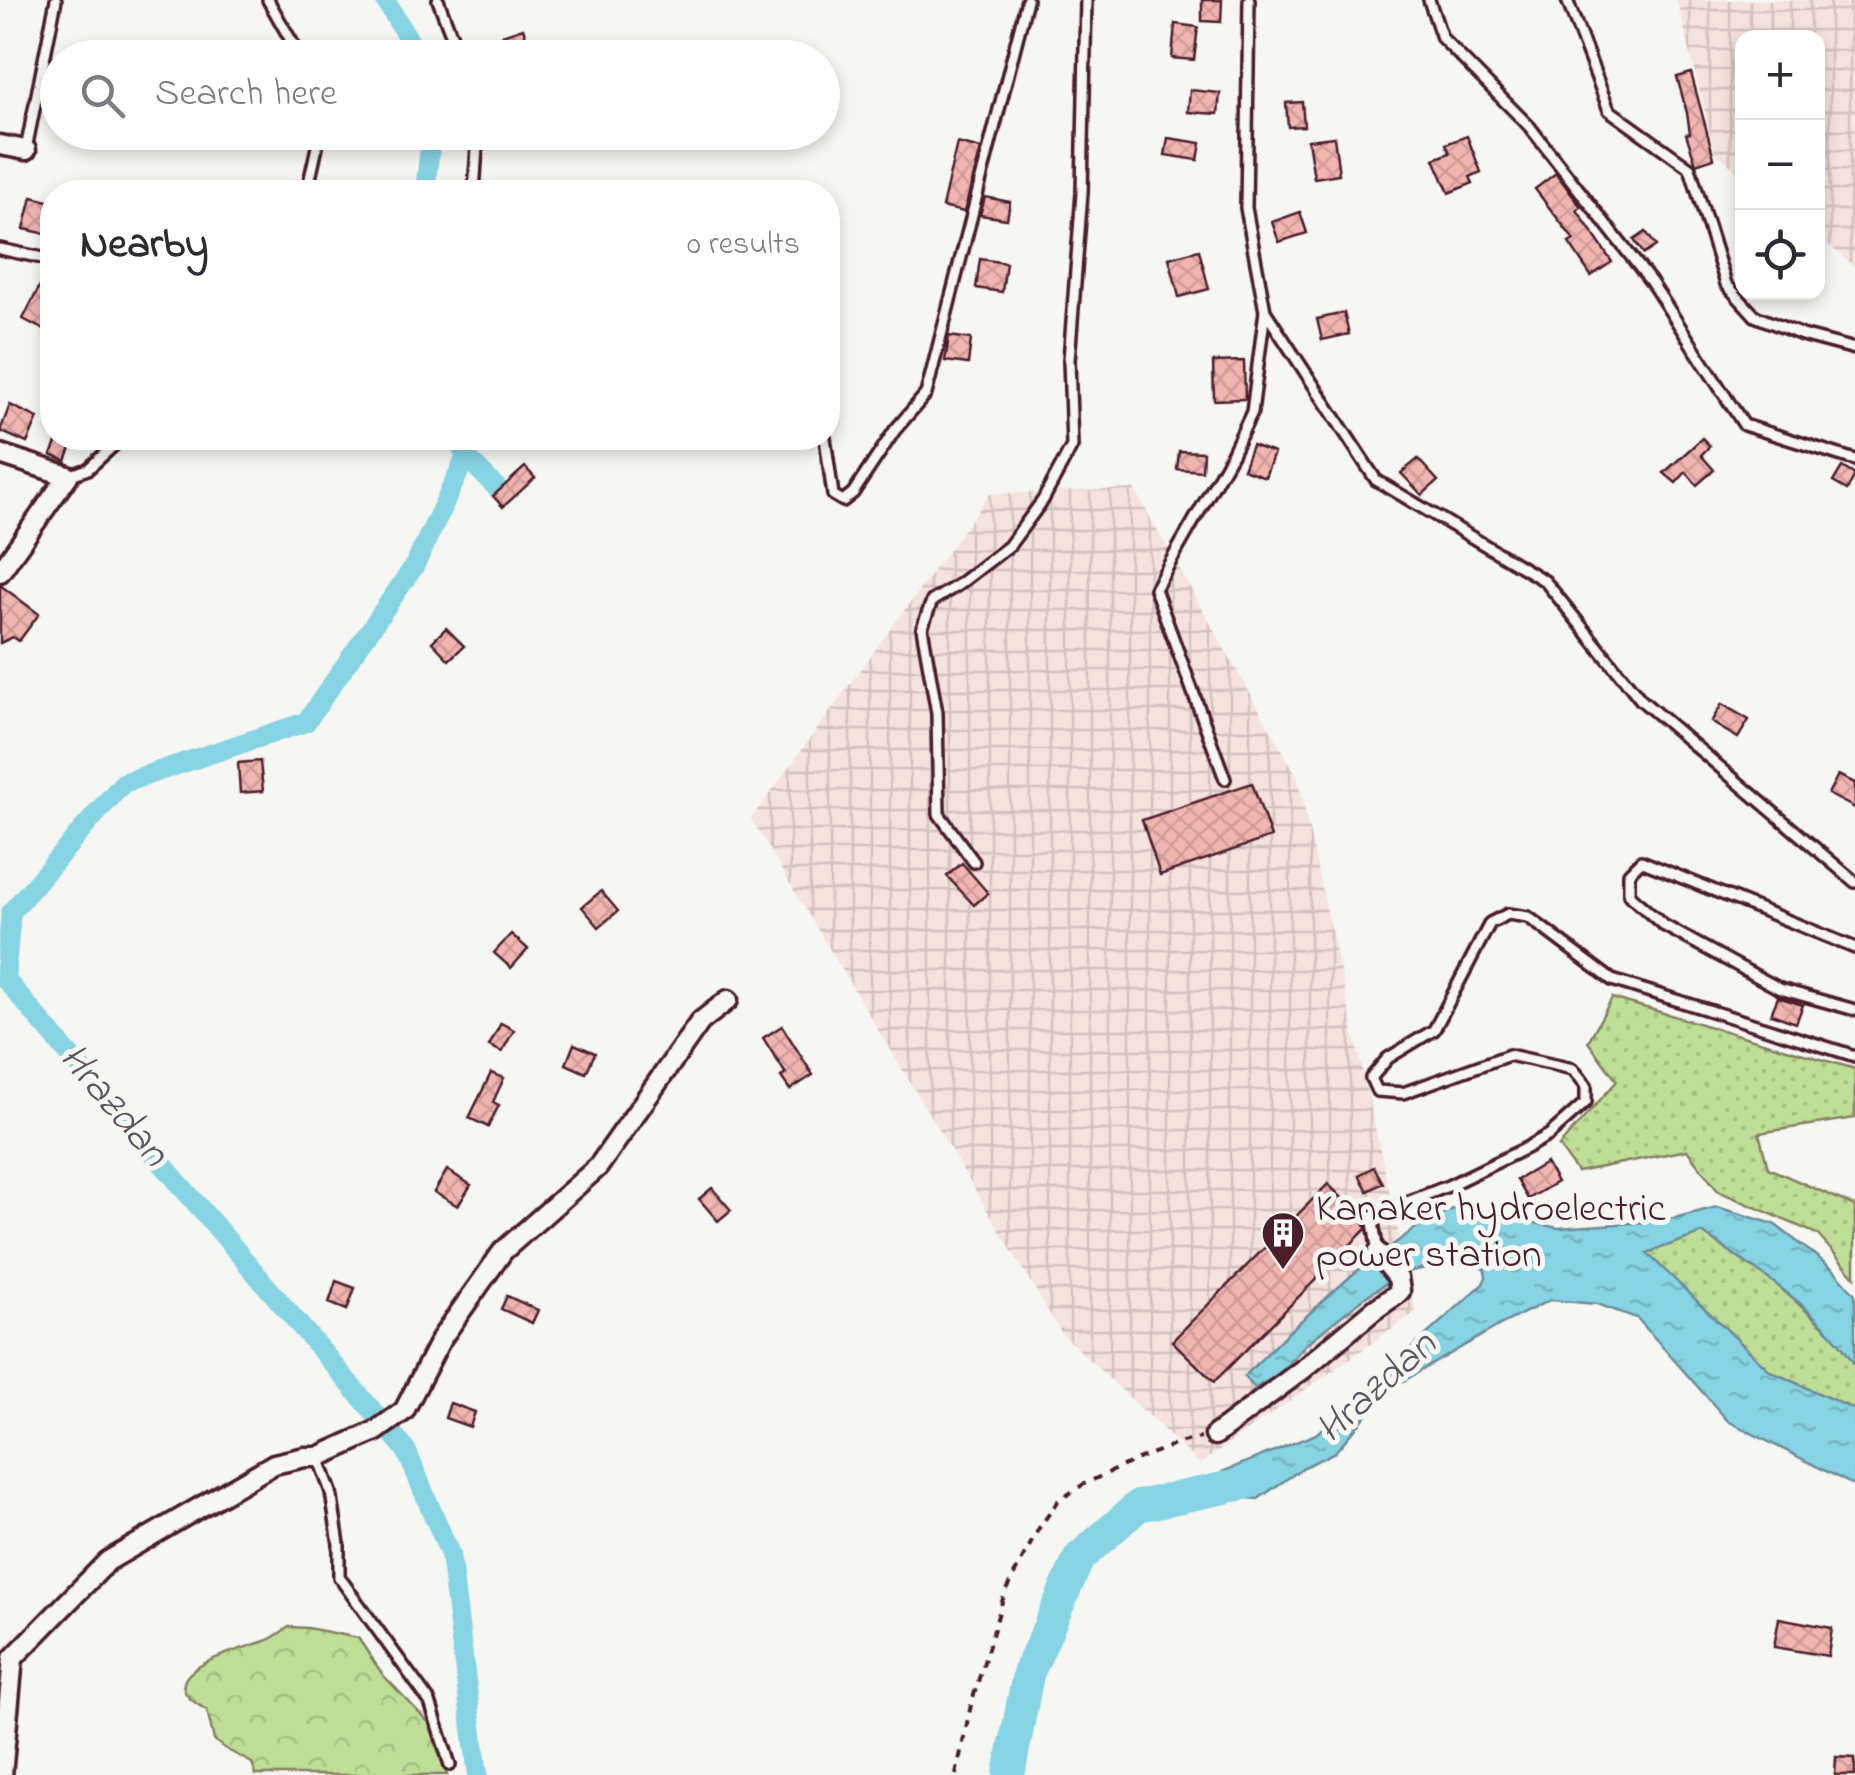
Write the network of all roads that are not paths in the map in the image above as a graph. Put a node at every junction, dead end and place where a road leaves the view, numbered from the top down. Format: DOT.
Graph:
graph roads {
  1 [pos="56,0"];
  2 [pos="268,0"];
  3 [pos="438,0"];
  4 [pos="1028,0"];
  5 [pos="1086,0"];
  6 [pos="1249,0"];
  7 [pos="1430,0"];
  8 [pos="1567,0"];
  9 [pos="48,40"];
  10 [pos="291,40"];
  11 [pos="453,40"];
  12 [pos="40,80"];
  13 [pos="0,144"];
  14 [pos="26,150"];
  15 [pos="317,150"];
  16 [pos="477,150"];
  17 [pos="310,180"];
  18 [pos="475,180"];
  19 [pos="0,249"];
  20 [pos="40,257"];
  21 [pos="1265,311"];
  22 [pos="1855,349"];
  23 [pos="109,450"];
  24 [pos="826,450"];
  25 [pos="0,454"];
  26 [pos="1855,460"];
  27 [pos="68,476"];
  28 [pos="0,572"];
  29 [pos="1225,779"];
  30 [pos="974,862"];
  31 [pos="1855,882"];
  32 [pos="1855,948"];
  33 [pos="728,1000"];
  34 [pos="1855,1010"];
  35 [pos="1855,1056"];
  36 [pos="1378,1253"];
  37 [pos="1215,1435"];
  38 [pos="318,1457"];
  39 [pos="450,1765"];
  40 [pos="2,1775"];
  1 -- 9 [label="lane"];
  2 -- 10 [label="lane"];
  3 -- 11 [label="lane"];
  4 -- 24 [label="lane"];
  5 -- 30 [label="lane"];
  6 -- 21 [label="lane"];
  7 -- 26 [label="lane"];
  8 -- 22 [label="lane"];
  12 -- 14 [label="lane"];
  13 -- 14 [label="street"];
  15 -- 17 [label="lane"];
  16 -- 18 [label="lane"];
  19 -- 20 [label="lane"];
  21 -- 29 [label="lane"];
  21 -- 31 [label="lane"];
  23 -- 27 [label="lane"];
  25 -- 27 [label="street"];
  27 -- 28 [label="street"];
  32 -- 34 [label="lane"];
  33 -- 38 [label="street"];
  35 -- 36 [label="lane"];
  36 -- 37 [label="street"];
  38 -- 39 [label="lane"];
  38 -- 40 [label="street"];
}
